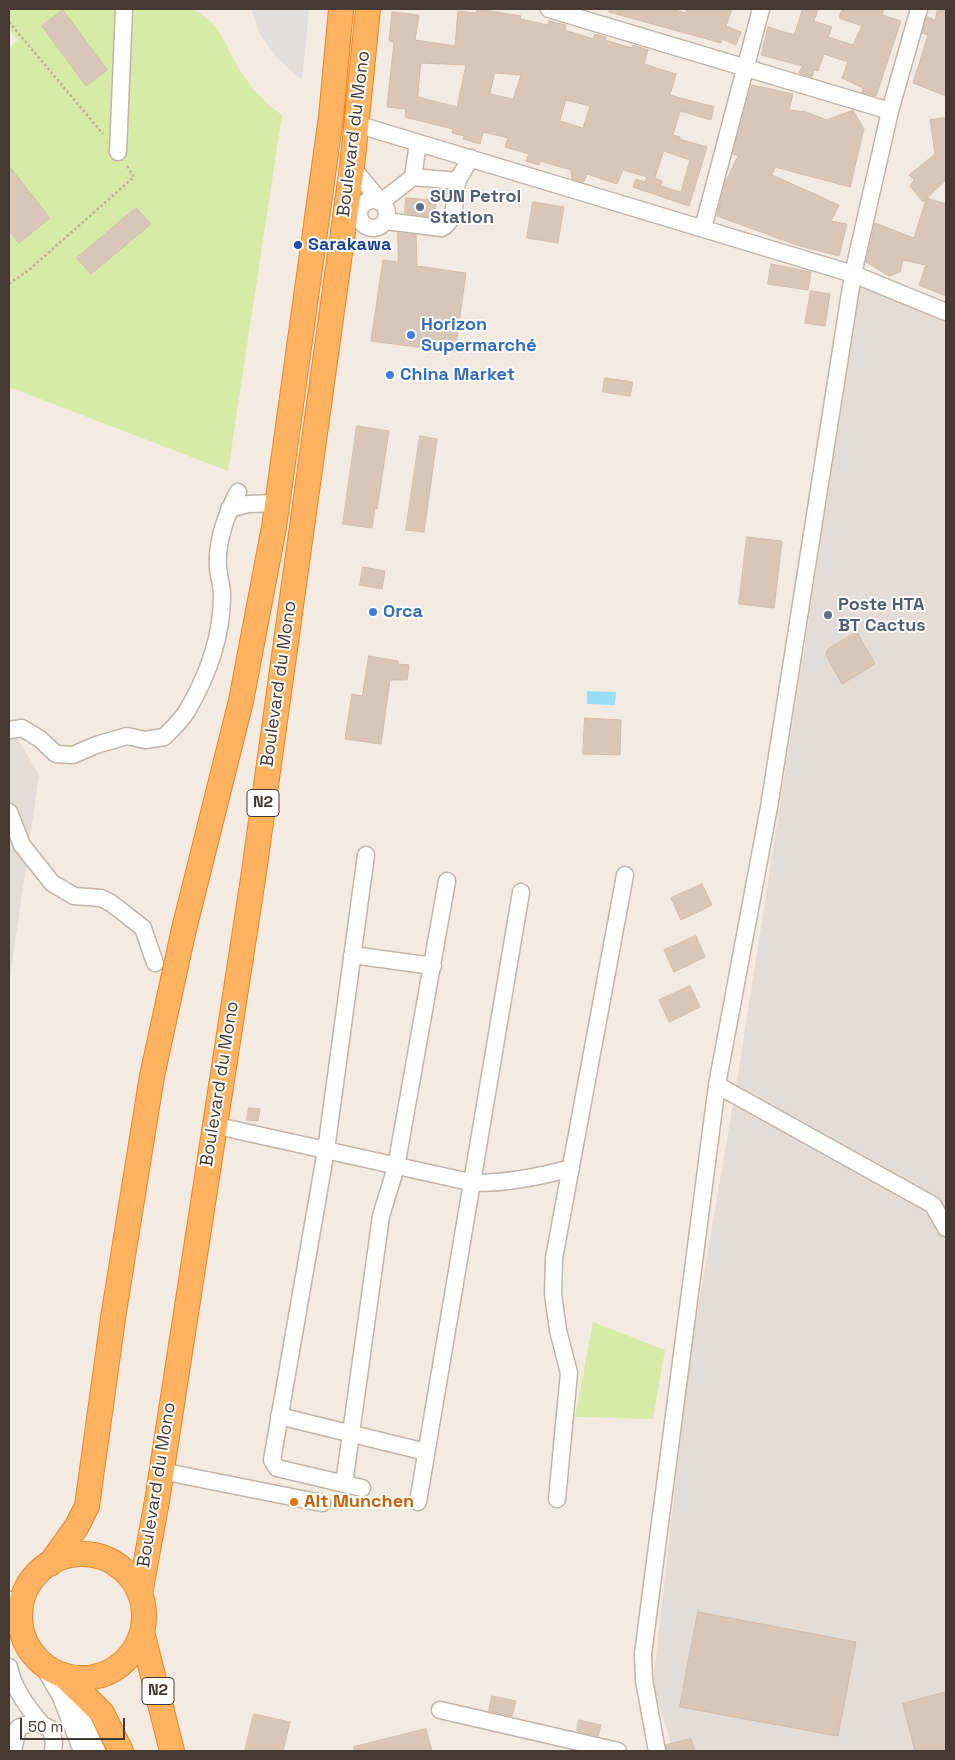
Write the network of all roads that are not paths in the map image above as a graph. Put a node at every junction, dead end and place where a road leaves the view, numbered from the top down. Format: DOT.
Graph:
graph roads {
  1 [pos="124,9"];
  2 [pos="342,9"];
  3 [pos="368,9"];
  4 [pos="549,9"];
  5 [pos="761,9"];
  6 [pos="919,9"];
  7 [pos="744,68"];
  8 [pos="890,111"];
  9 [pos="356,124"];
  10 [pos="418,143"];
  11 [pos="118,152"];
  12 [pos="471,158"];
  13 [pos="352,167"];
  14 [pos="413,177"];
  15 [pos="458,181"];
  16 [pos="381,202"];
  17 [pos="386,221"];
  18 [pos="368,227"];
  19 [pos="702,228"];
  20 [pos="341,238"];
  21 [pos="853,274"];
  22 [pos="946,312"];
  23 [pos="238,492"];
  24 [pos="277,503"];
  25 [pos="229,509"];
  26 [pos="9,730"];
  27 [pos="9,812"];
  28 [pos="366,855"];
  29 [pos="625,875"];
  30 [pos="447,882"];
  31 [pos="521,892"];
  32 [pos="352,954"];
  33 [pos="155,963"];
  34 [pos="433,966"];
  35 [pos="716,1085"];
  36 [pos="213,1125"];
  37 [pos="326,1150"];
  38 [pos="396,1168"];
  39 [pos="571,1168"];
  40 [pos="474,1184"];
  41 [pos="946,1228"];
  42 [pos="279,1416"];
  43 [pos="350,1433"];
  44 [pos="426,1452"];
  45 [pos="161,1471"];
  46 [pos="344,1484"];
  47 [pos="362,1488"];
  48 [pos="557,1499"];
  49 [pos="418,1502"];
  50 [pos="322,1503"];
  51 [pos="50,1564"];
  52 [pos="140,1594"];
  53 [pos="14,1607"];
  54 [pos="142,1632"];
  55 [pos="9,1667"];
  56 [pos="62,1686"];
  57 [pos="440,1710"];
  58 [pos="41,1723"];
  59 [pos="13,1751"];
  60 [pos="53,1751"];
  61 [pos="82,1751"];
  62 [pos="97,1751"];
  63 [pos="121,1751"];
  64 [pos="172,1751"];
  65 [pos="618,1751"];
  66 [pos="656,1751"];
  1 -- 11 [label="street"];
  2 -- 24 [label="highway, Boulevard du Mono / N2"];
  3 -- 9 [label="highway, Boulevard du Mono / N2"];
  4 -- 7 [label="street"];
  5 -- 7 [label="street"];
  6 -- 8 [label="street"];
  7 -- 8 [label="street"];
  7 -- 19 [label="street"];
  8 -- 21 [label="street"];
  9 -- 10 [label="street"];
  9 -- 13 [label="highway, Boulevard du Mono / N2"];
  10 -- 12 [label="street"];
  10 -- 14 [label="street"];
  12 -- 15 [label="street"];
  12 -- 19 [label="street"];
  13 -- 16 [label="street"];
  13 -- 20 [label="highway, Boulevard du Mono / N2"];
  14 -- 15 [label="street"];
  14 -- 16 [label="street"];
  15 -- 17 [label="street"];
  16 -- 17 [label="street"];
  16 -- 18 [label="street"];
  17 -- 18 [label="street"];
  18 -- 20 [label="street"];
  19 -- 21 [label="street"];
  20 -- 36 [label="highway, Boulevard du Mono / N2"];
  21 -- 22 [label="street"];
  21 -- 35 [label="street"];
  23 -- 25 [label="street"];
  24 -- 25 [label="street"];
  24 -- 51 [label="highway, Boulevard du Mono / N2"];
  25 -- 26 [label="street"];
  27 -- 33 [label="street"];
  28 -- 32 [label="street"];
  29 -- 39 [label="street"];
  30 -- 34 [label="street"];
  31 -- 40 [label="street"];
  32 -- 34 [label="street"];
  32 -- 37 [label="street"];
  34 -- 38 [label="street"];
  35 -- 41 [label="street"];
  35 -- 66 [label="street"];
  36 -- 37 [label="street"];
  36 -- 45 [label="highway, Boulevard du Mono / N2"];
  37 -- 38 [label="street"];
  37 -- 42 [label="street"];
  38 -- 40 [label="street"];
  38 -- 43 [label="street"];
  39 -- 40 [label="street"];
  39 -- 48 [label="street"];
  40 -- 44 [label="street"];
  42 -- 43 [label="street"];
  42 -- 46 [label="street"];
  43 -- 44 [label="street"];
  43 -- 46 [label="street"];
  44 -- 49 [label="street"];
  45 -- 50 [label="street"];
  45 -- 52 [label="highway, Boulevard du Mono / N2"];
  46 -- 47 [label="street"];
  51 -- 52 [label="highway, N2"];
  51 -- 53 [label="highway, N2"];
  52 -- 54 [label="highway, N2"];
  53 -- 56 [label="highway, N2"];
  54 -- 56 [label="highway, N2"];
  54 -- 64 [label="highway, N2"];
  55 -- 58 [label="street"];
  56 -- 61 [label="street"];
  56 -- 62 [label="street"];
  56 -- 63 [label="highway, N2"];
  57 -- 65 [label="street"];
  58 -- 59 [label="street"];
  58 -- 60 [label="street"];
}
